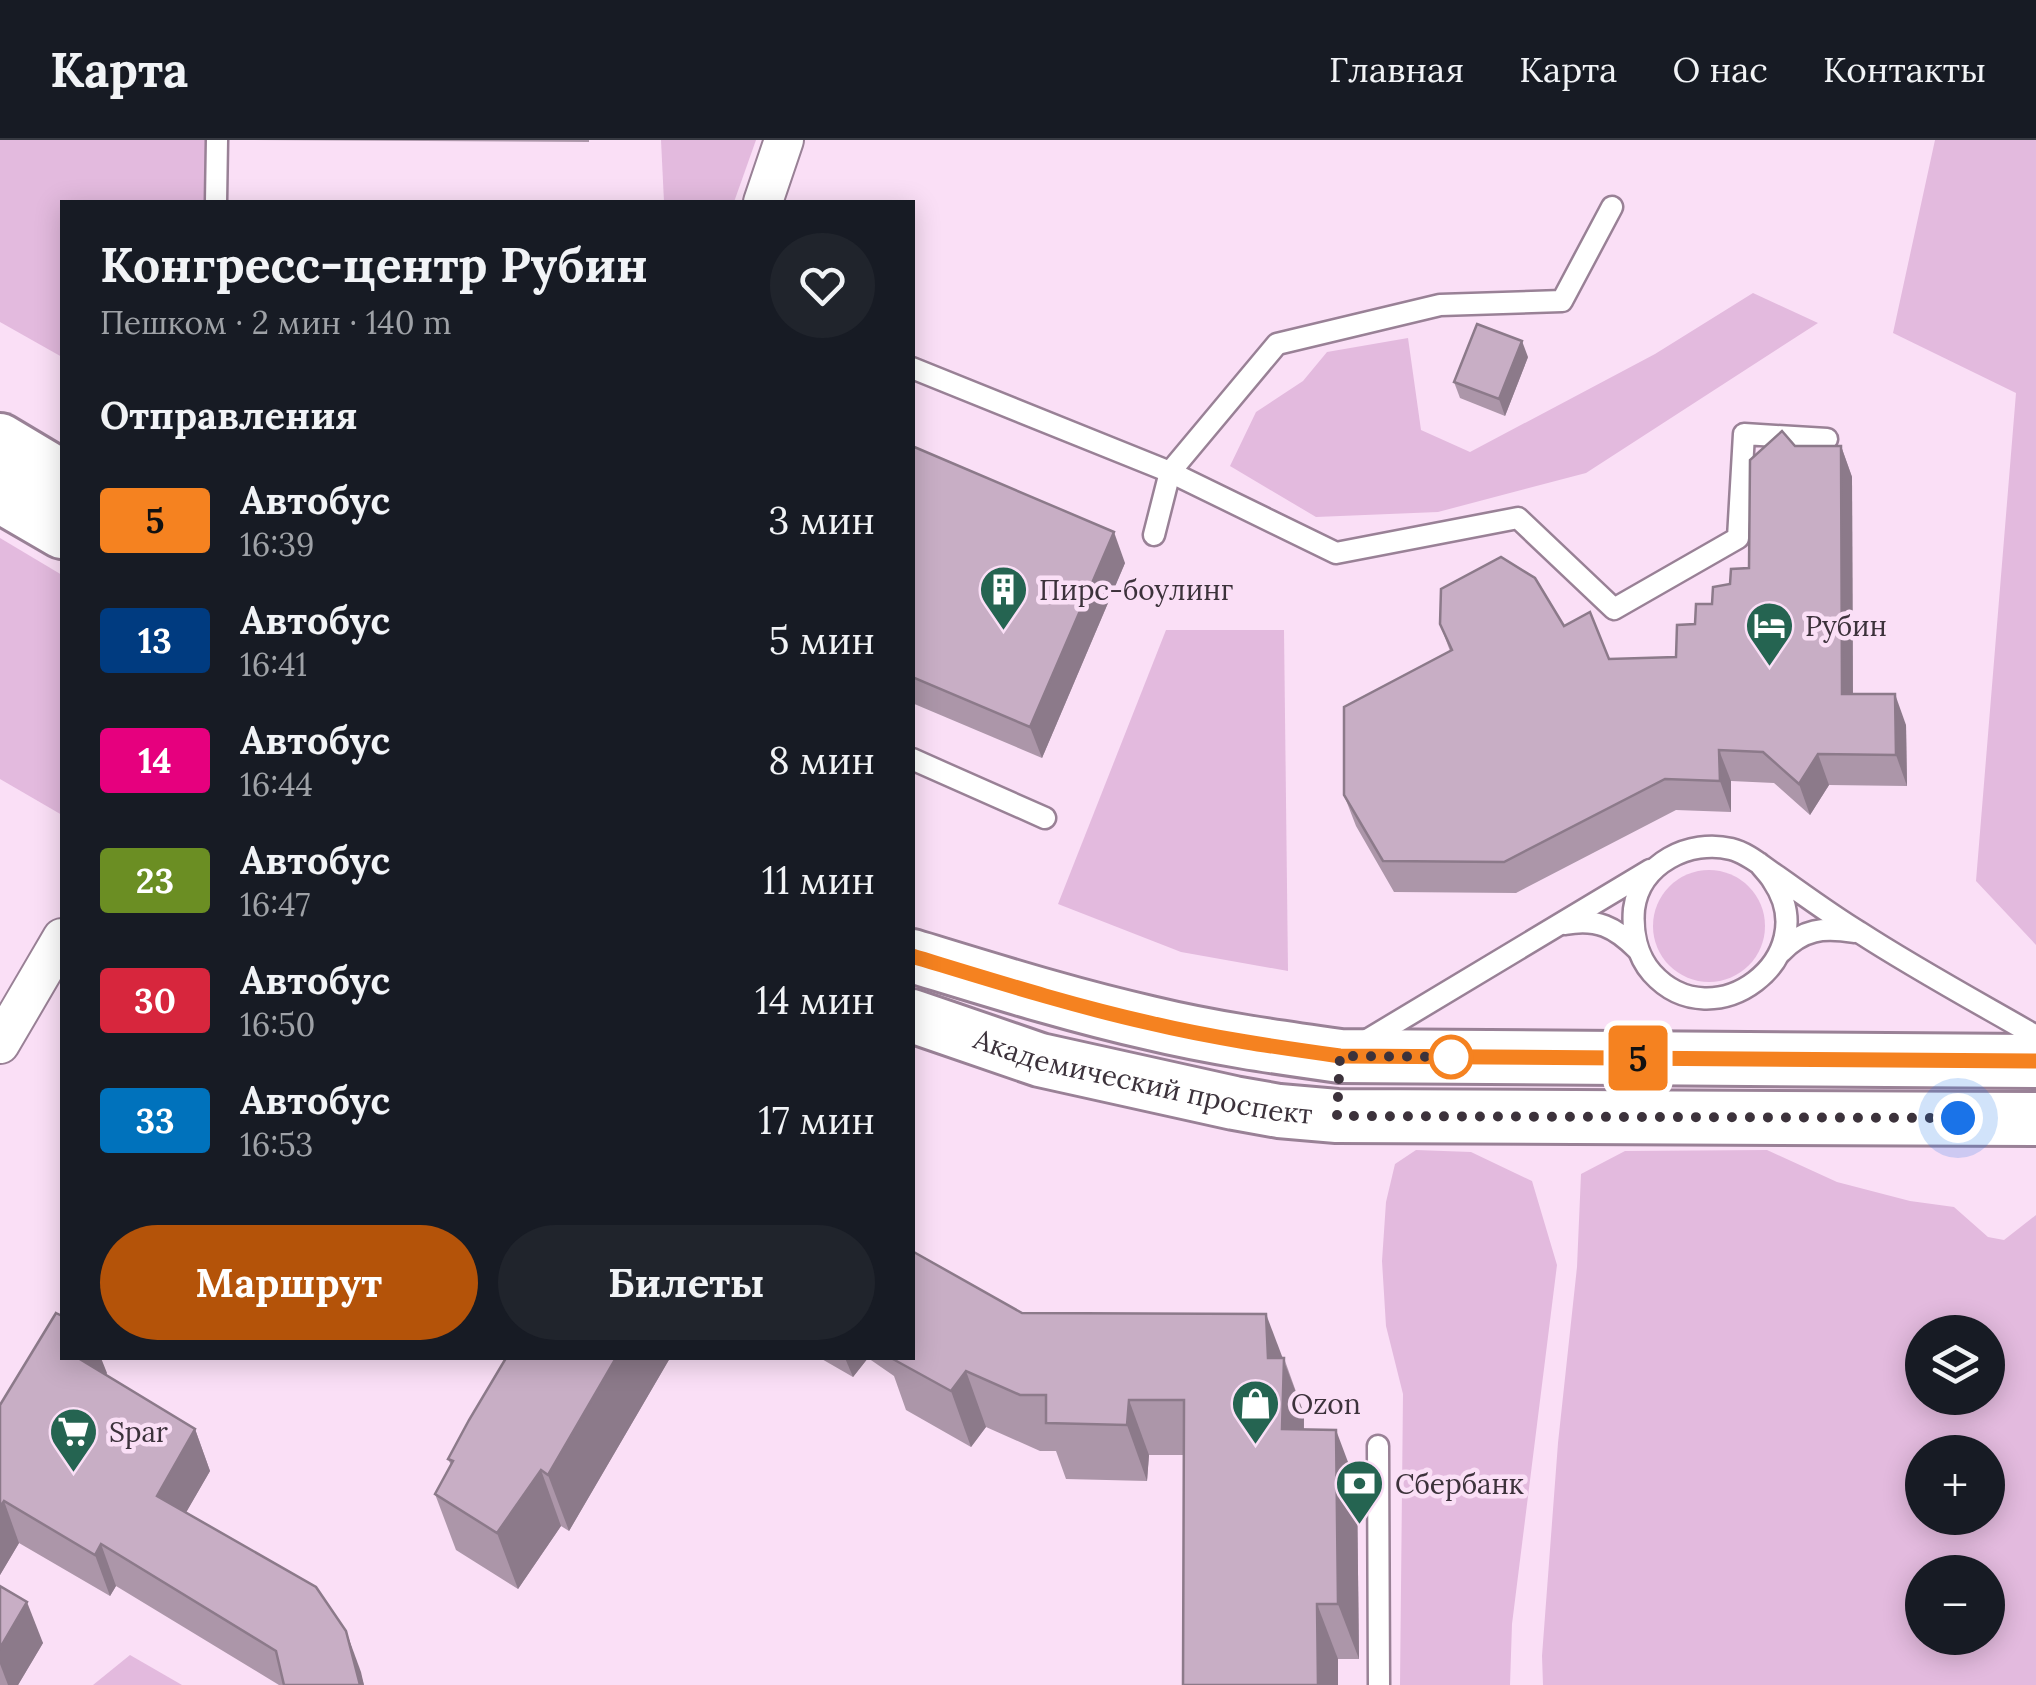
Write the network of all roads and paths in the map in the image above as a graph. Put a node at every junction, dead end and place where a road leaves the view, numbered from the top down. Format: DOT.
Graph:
graph roads {
  1 [pos="216,140"];
  2 [pos="784,140"];
  3 [pos="216,200"];
  4 [pos="764,200"];
  5 [pos="1612,207"];
  6 [pos="915,369"];
  7 [pos="1826,439"];
  8 [pos="0,440"];
  9 [pos="1170,472"];
  10 [pos="60,475"];
  11 [pos="0,496"];
  12 [pos="60,531"];
  13 [pos="1154,535"];
  14 [pos="915,760"];
  15 [pos="1045,818"];
  16 [pos="1660,863"];
  17 [pos="1758,863"];
  18 [pos="1560,925"];
  19 [pos="1859,932"];
  20 [pos="60,941"];
  21 [pos="1638,951"];
  22 [pos="1779,954"];
  23 [pos="915,957"];
  24 [pos="915,1017"];
  25 [pos="2036,1036"];
  26 [pos="0,1044"];
  27 [pos="1340,1056"];
  28 [pos="2036,1061"];
  29 [pos="1337,1116"];
  30 [pos="2036,1118"];
  31 [pos="1378,1446"];
  32 [pos="1379,1685"];
  1 -- 3 [label="lane"];
  2 -- 4 [label="street"];
  5 -- 9 [label="lane"];
  6 -- 9 [label="lane"];
  7 -- 9 [label="lane"];
  8 -- 10 [label="main road"];
  9 -- 13 [label="lane"];
  11 -- 12 [label="main road"];
  14 -- 15 [label="lane"];
  16 -- 17 [label="lane"];
  16 -- 18 [label="lane"];
  16 -- 21 [label="lane"];
  17 -- 19 [label="lane"];
  17 -- 22 [label="lane"];
  18 -- 21 [label="lane"];
  18 -- 27 [label="lane"];
  19 -- 22 [label="lane"];
  19 -- 25 [label="lane"];
  20 -- 26 [label="street"];
  21 -- 22 [label="lane"];
  23 -- 27 [label="main road, Академический проспект"];
  24 -- 29 [label="main road, Академический проспект"];
  27 -- 28 [label="main road, Академический проспект"];
  27 -- 29 [label="main road"];
  29 -- 30 [label="main road, Академический проспект"];
  31 -- 32 [label="lane"];
}
